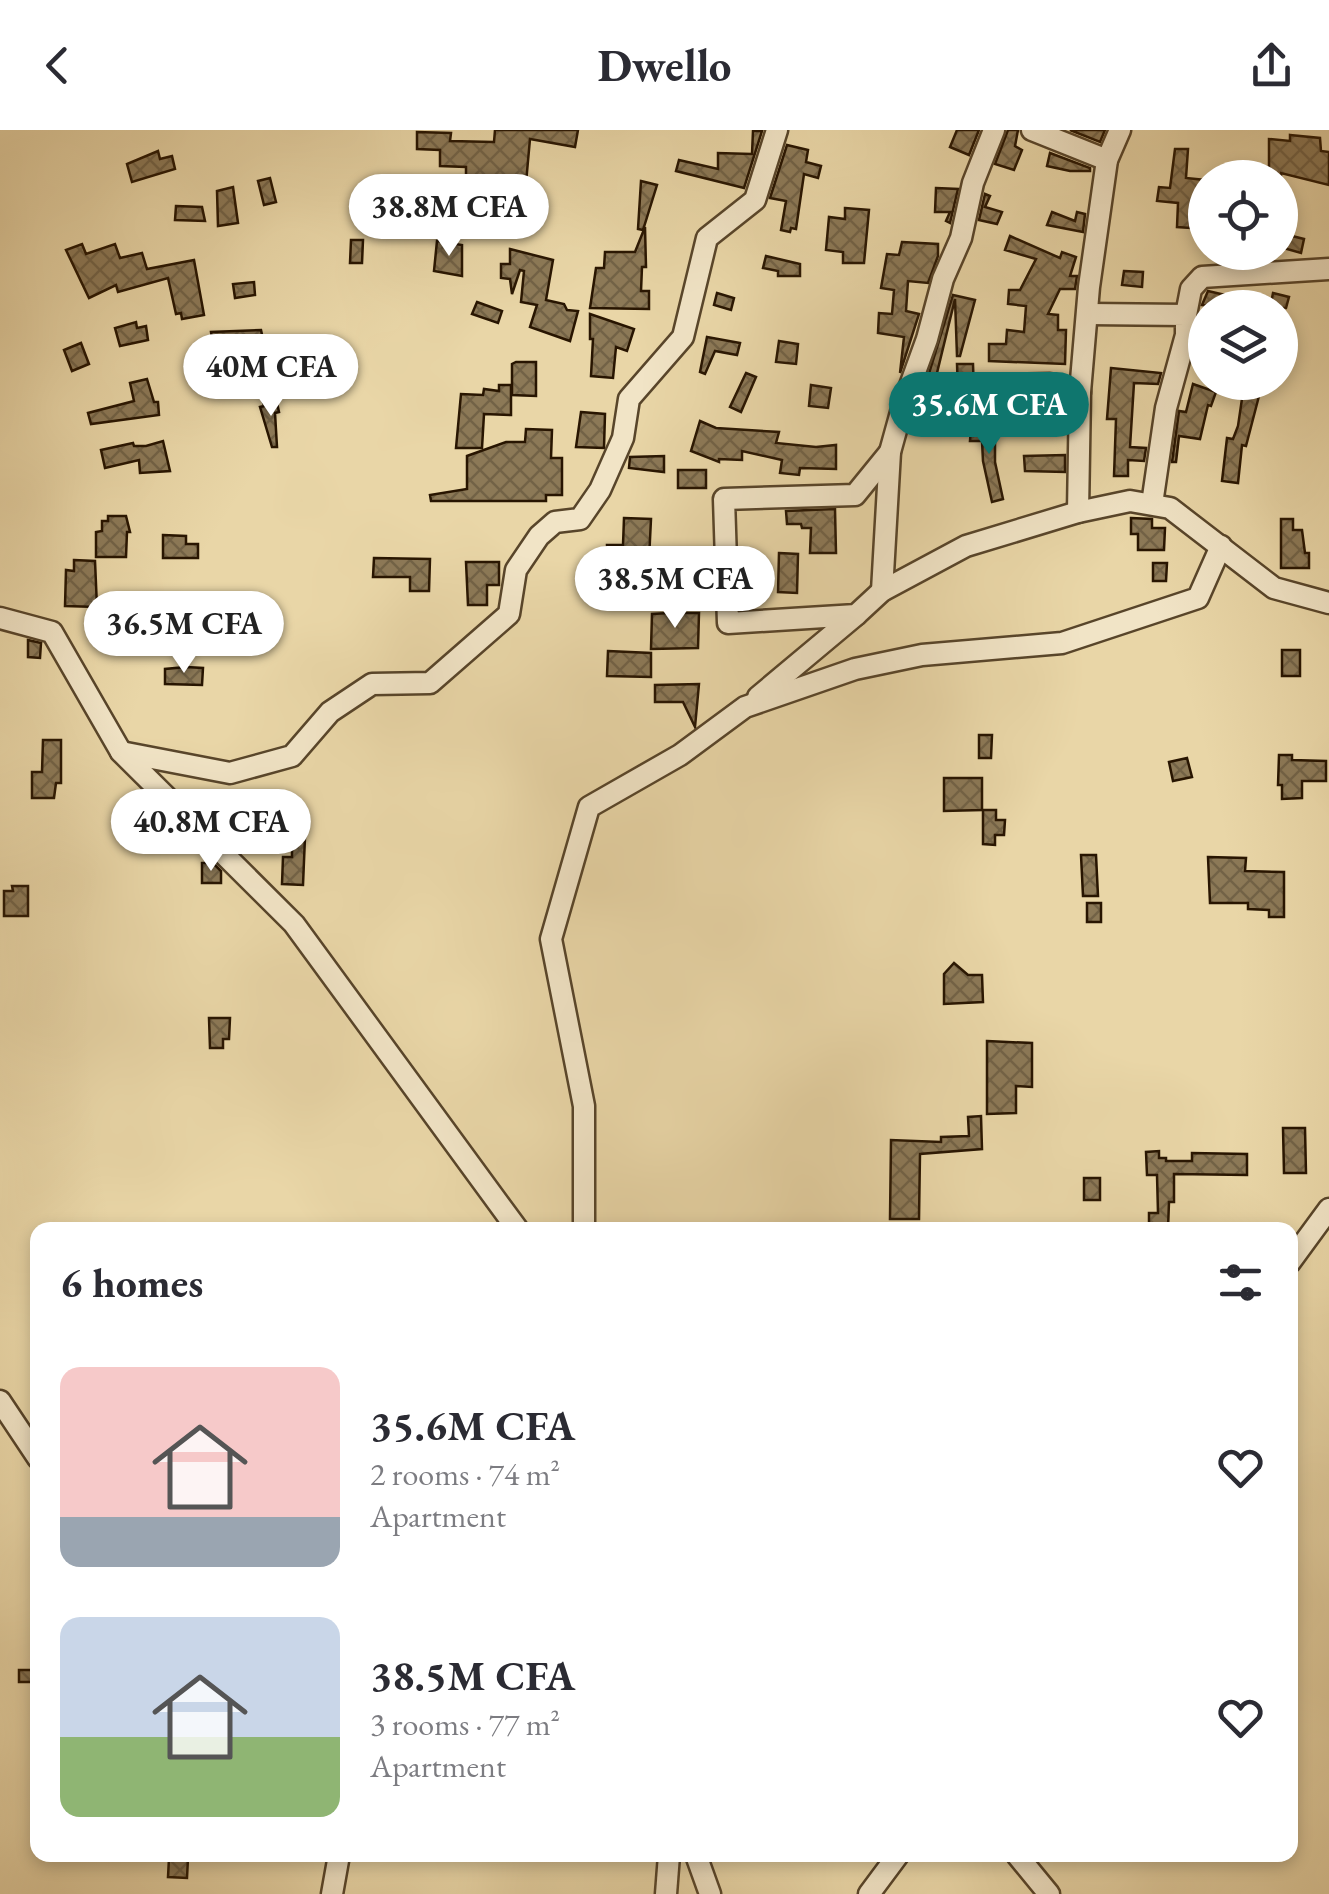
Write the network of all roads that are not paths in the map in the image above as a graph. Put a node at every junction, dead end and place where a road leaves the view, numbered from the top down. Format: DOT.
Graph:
graph roads {
  1 [pos="777,130"];
  2 [pos="994,130"];
  3 [pos="1032,130"];
  4 [pos="1120,130"];
  5 [pos="1107,160"];
  6 [pos="1329,269"];
  7 [pos="1088,314"];
  8 [pos="1186,315"];
  9 [pos="1080,392"];
  10 [pos="903,405"];
  11 [pos="890,452"];
  12 [pos="1152,504"];
  13 [pos="1078,512"];
  14 [pos="1221,546"];
  15 [pos="882,591"];
  16 [pos="1329,602"];
  17 [pos="856,615"];
  18 [pos="0,618"];
  19 [pos="745,707"];
  20 [pos="121,752"];
  21 [pos="1329,1209"];
  22 [pos="512,1222"];
  23 [pos="584,1222"];
  24 [pos="1298,1251"];
  25 [pos="0,1401"];
  26 [pos="30,1446"];
  27 [pos="339,1862"];
  28 [pos="668,1862"];
  29 [pos="699,1862"];
  30 [pos="893,1862"];
  31 [pos="1023,1862"];
  32 [pos="332,1894"];
  33 [pos="666,1894"];
  34 [pos="710,1894"];
  35 [pos="869,1894"];
  36 [pos="1049,1894"];
  1 -- 20 [label="street"];
  2 -- 10 [label="street"];
  3 -- 5 [label="street"];
  4 -- 5 [label="street"];
  5 -- 7 [label="street"];
  6 -- 8 [label="street"];
  7 -- 8 [label="street"];
  7 -- 9 [label="street"];
  8 -- 12 [label="street"];
  9 -- 10 [label="street"];
  9 -- 13 [label="street"];
  10 -- 11 [label="street"];
  11 -- 15 [label="street"];
  11 -- 17 [label="street"];
  12 -- 13 [label="street"];
  12 -- 14 [label="street"];
  13 -- 15 [label="street"];
  14 -- 16 [label="street"];
  14 -- 19 [label="street"];
  15 -- 17 [label="street"];
  17 -- 19 [label="street"];
  18 -- 20 [label="street"];
  19 -- 23 [label="street"];
  20 -- 22 [label="street"];
  21 -- 24 [label="street"];
  25 -- 26 [label="street"];
  27 -- 32 [label="street"];
  28 -- 33 [label="street"];
  29 -- 34 [label="street"];
  30 -- 35 [label="street"];
  31 -- 36 [label="street"];
}
